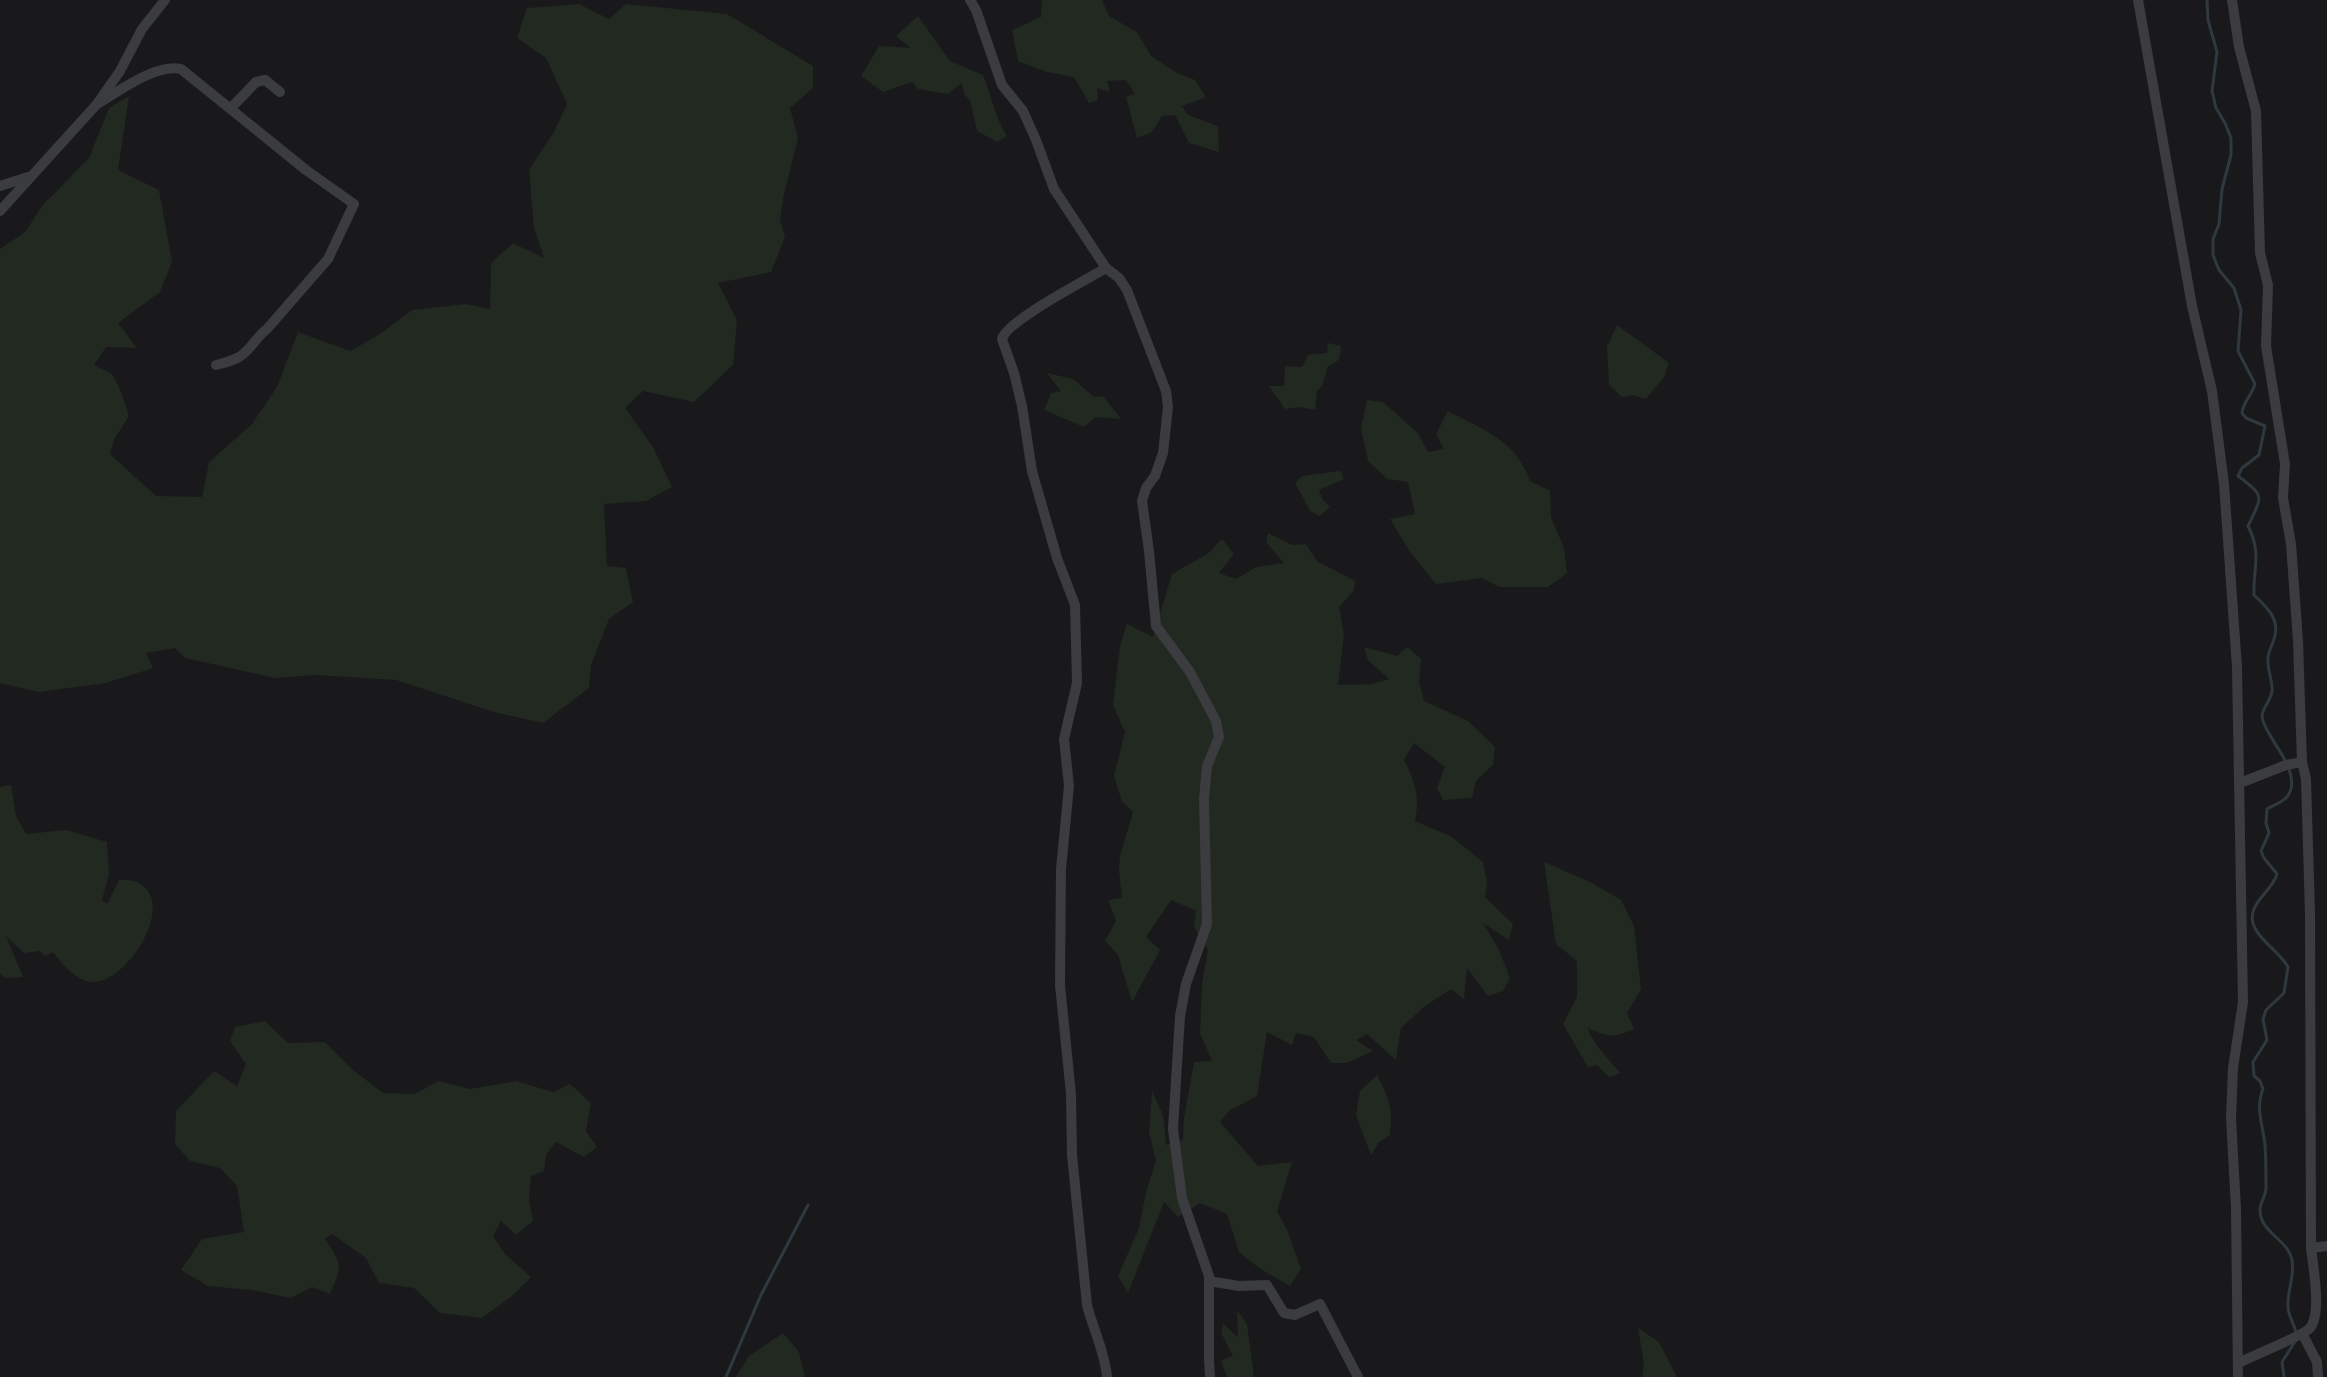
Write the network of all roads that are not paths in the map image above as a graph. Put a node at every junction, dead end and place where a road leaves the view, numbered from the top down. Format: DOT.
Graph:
graph roads {
  1 [pos="165,0"];
  2 [pos="970,0"];
  3 [pos="2138,0"];
  4 [pos="2232,0"];
  5 [pos="280,92"];
  6 [pos="97,104"];
  7 [pos="231,108"];
  8 [pos="29,177"];
  9 [pos="0,186"];
  10 [pos="0,212"];
  11 [pos="1106,268"];
  12 [pos="216,365"];
  13 [pos="2302,762"];
  14 [pos="2240,783"];
  15 [pos="2327,1246"];
  16 [pos="2311,1248"];
  17 [pos="1209,1281"];
  18 [pos="2303,1335"];
  19 [pos="2238,1363"];
  20 [pos="1107,1377"];
  21 [pos="1210,1377"];
  22 [pos="1358,1377"];
  23 [pos="2238,1377"];
  24 [pos="2318,1377"];
  1 -- 6 [label="street"];
  2 -- 11 [label="street"];
  3 -- 14 [label="street"];
  4 -- 13 [label="street"];
  5 -- 7 [label="street"];
  6 -- 7 [label="street"];
  6 -- 8 [label="street"];
  7 -- 12 [label="street"];
  8 -- 9 [label="street"];
  8 -- 10 [label="street"];
  11 -- 17 [label="street"];
  11 -- 20 [label="street"];
  13 -- 14 [label="street"];
  13 -- 16 [label="street"];
  14 -- 19 [label="street"];
  15 -- 16 [label="street"];
  16 -- 18 [label="street"];
  17 -- 21 [label="street"];
  17 -- 22 [label="street"];
  18 -- 19 [label="street"];
  18 -- 24 [label="street"];
  19 -- 23 [label="street"];
}
